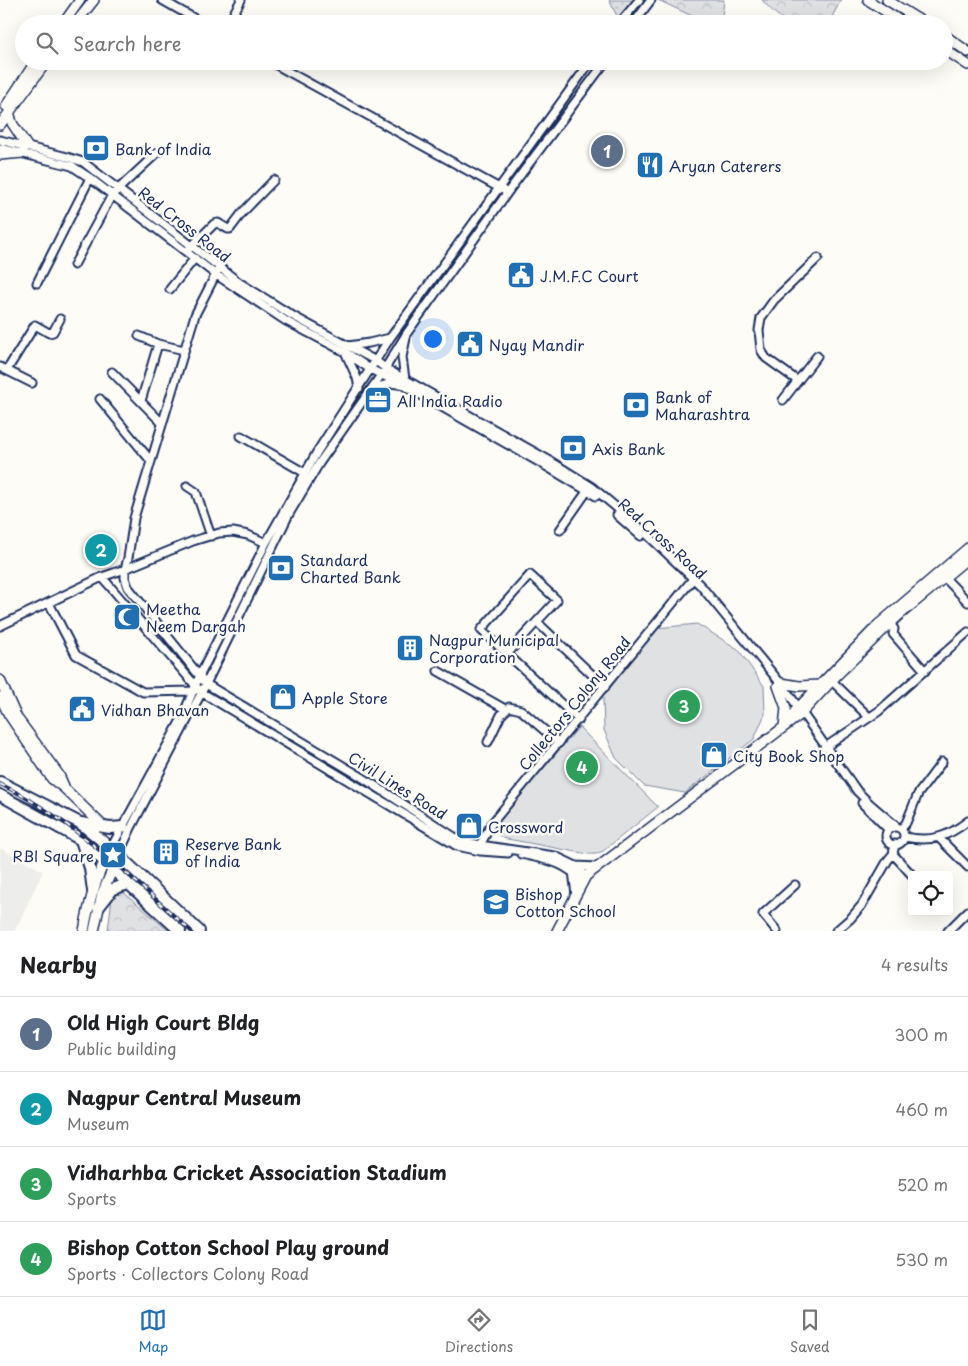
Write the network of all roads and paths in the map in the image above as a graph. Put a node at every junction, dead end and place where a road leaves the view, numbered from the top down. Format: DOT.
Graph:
graph roads {
  1 [pos="80,0"];
  2 [pos="94,0"];
  3 [pos="162,0"];
  4 [pos="241,0"];
  5 [pos="639,0"];
  6 [pos="651,0"];
  7 [pos="868,0"];
  8 [pos="887,0"];
  9 [pos="69,15"];
  10 [pos="82,15"];
  11 [pos="188,15"];
  12 [pos="233,15"];
  13 [pos="626,15"];
  14 [pos="640,15"];
  15 [pos="891,15"];
  16 [pos="911,15"];
  17 [pos="953,41"];
  18 [pos="968,52"];
  19 [pos="953,55"];
  20 [pos="968,65"];
  21 [pos="30,70"];
  22 [pos="39,70"];
  23 [pos="285,70"];
  24 [pos="584,70"];
  25 [pos="599,70"];
  26 [pos="2,114"];
  27 [pos="0,125"];
  28 [pos="0,140"];
  29 [pos="0,148"];
  30 [pos="25,150"];
  31 [pos="157,153"];
  32 [pos="0,155"];
  33 [pos="90,178"];
  34 [pos="274,180"];
  35 [pos="499,187"];
  36 [pos="119,189"];
  37 [pos="508,192"];
  38 [pos="112,195"];
  39 [pos="189,249"];
  40 [pos="818,258"];
  41 [pos="200,259"];
  42 [pos="74,265"];
  43 [pos="214,268"];
  44 [pos="37,283"];
  45 [pos="170,288"];
  46 [pos="60,319"];
  47 [pos="407,333"];
  48 [pos="139,336"];
  49 [pos="390,338"];
  50 [pos="158,344"];
  51 [pos="346,349"];
  52 [pos="184,350"];
  53 [pos="817,356"];
  54 [pos="376,361"];
  55 [pos="3,368"];
  56 [pos="370,369"];
  57 [pos="383,371"];
  58 [pos="112,372"];
  59 [pos="798,381"];
  60 [pos="404,382"];
  61 [pos="32,383"];
  62 [pos="359,388"];
  63 [pos="100,399"];
  64 [pos="363,399"];
  65 [pos="783,400"];
  66 [pos="141,401"];
  67 [pos="162,423"];
  68 [pos="491,432"];
  69 [pos="241,436"];
  70 [pos="151,461"];
  71 [pos="305,473"];
  72 [pos="187,486"];
  73 [pos="588,490"];
  74 [pos="560,530"];
  75 [pos="211,536"];
  76 [pos="266,543"];
  77 [pos="968,548"];
  78 [pos="968,558"];
  79 [pos="125,569"];
  80 [pos="102,577"];
  81 [pos="945,578"];
  82 [pos="692,580"];
  83 [pos="968,602"];
  84 [pos="49,603"];
  85 [pos="537,622"];
  86 [pos="890,624"];
  87 [pos="0,626"];
  88 [pos="968,632"];
  89 [pos="508,654"];
  90 [pos="438,671"];
  91 [pos="925,671"];
  92 [pos="199,677"];
  93 [pos="0,680"];
  94 [pos="832,681"];
  95 [pos="206,684"];
  96 [pos="779,684"];
  97 [pos="820,685"];
  98 [pos="605,687"];
  99 [pos="197,689"];
  100 [pos="0,697"];
  101 [pos="505,709"];
  102 [pos="800,711"];
  103 [pos="9,715"];
  104 [pos="869,718"];
  105 [pos="578,720"];
  106 [pos="787,724"];
  107 [pos="488,742"];
  108 [pos="559,743"];
  109 [pos="825,747"];
  110 [pos="942,762"];
  111 [pos="0,782"];
  112 [pos="0,795"];
  113 [pos="968,821"];
  114 [pos="80,823"];
  115 [pos="103,826"];
  116 [pos="123,827"];
  117 [pos="899,828"];
  118 [pos="888,830"];
  119 [pos="904,837"];
  120 [pos="938,838"];
  121 [pos="80,840"];
  122 [pos="892,844"];
  123 [pos="480,845"];
  124 [pos="115,851"];
  125 [pos="890,857"];
  126 [pos="104,861"];
  127 [pos="598,867"];
  128 [pos="968,867"];
  129 [pos="574,868"];
  130 [pos="112,869"];
  131 [pos="908,872"];
  132 [pos="584,879"];
  133 [pos="128,884"];
  134 [pos="795,885"];
  135 [pos="93,891"];
  136 [pos="576,894"];
  137 [pos="98,908"];
  138 [pos="968,911"];
  139 [pos="84,931"];
  140 [pos="94,931"];
  141 [pos="180,931"];
  142 [pos="199,931"];
  143 [pos="557,931"];
  144 [pos="777,931"];
  145 [pos="836,931"];
  146 [pos="948,931"];
  1 -- 9 [label="main road"];
  2 -- 10 [label="main road"];
  3 -- 11 [label="street"];
  4 -- 12 [label="street"];
  5 -- 13 [label="street"];
  6 -- 14 [label="street"];
  7 -- 15 [label="main road"];
  8 -- 16 [label="main road"];
  17 -- 18 [label="main road"];
  19 -- 20 [label="main road"];
  21 -- 26 [label="main road"];
  22 -- 26 [label="main road"];
  23 -- 35 [label="street"];
  24 -- 35 [label="street"];
  25 -- 37 [label="street"];
  26 -- 27 [label="main road"];
  26 -- 30 [label="main road"];
  28 -- 30 [label="street, Red Cross Road"];
  29 -- 30 [label="street, Red Cross Road"];
  30 -- 32 [label="main road"];
  30 -- 33 [label="street, Red Cross Road"];
  30 -- 36 [label="street, Red Cross Road"];
  31 -- 36 [label="street"];
  33 -- 38 [label="street, Red Cross Road"];
  33 -- 44 [label="street"];
  34 -- 39 [label="street"];
  35 -- 37 [label="street"];
  35 -- 49 [label="street"];
  36 -- 38 [label="street"];
  36 -- 39 [label="street, Red Cross Road"];
  37 -- 47 [label="street"];
  38 -- 39 [label="street, Red Cross Road"];
  38 -- 42 [label="street"];
  39 -- 41 [label="street, Red Cross Road"];
  40 -- 59 [label="street"];
  41 -- 43 [label="street, Red Cross Road"];
  41 -- 45 [label="street"];
  43 -- 51 [label="street, Red Cross Road"];
  43 -- 52 [label="street"];
  46 -- 55 [label="street"];
  47 -- 57 [label="street"];
  47 -- 60 [label="street"];
  48 -- 50 [label="street"];
  49 -- 51 [label="street"];
  49 -- 54 [label="street"];
  50 -- 52 [label="street"];
  50 -- 66 [label="street"];
  51 -- 54 [label="street, Red Cross Road"];
  51 -- 56 [label="street, Red Cross Road"];
  51 -- 62 [label="street"];
  52 -- 67 [label="street"];
  53 -- 59 [label="street"];
  54 -- 56 [label="street"];
  54 -- 57 [label="street, Red Cross Road"];
  55 -- 61 [label="street"];
  56 -- 57 [label="street, Red Cross Road"];
  56 -- 62 [label="street"];
  57 -- 60 [label="street, Red Cross Road"];
  57 -- 64 [label="street"];
  58 -- 66 [label="street"];
  59 -- 65 [label="street"];
  60 -- 64 [label="street"];
  60 -- 68 [label="street, Red Cross Road"];
  62 -- 71 [label="street"];
  63 -- 70 [label="street"];
  64 -- 95 [label="street"];
  66 -- 67 [label="street"];
  67 -- 70 [label="street"];
  68 -- 73 [label="street, Red Cross Road"];
  68 -- 96 [label="street"];
  69 -- 71 [label="street"];
  70 -- 79 [label="street"];
  71 -- 76 [label="street"];
  72 -- 75 [label="street"];
  73 -- 74 [label="street"];
  73 -- 82 [label="street, Red Cross Road"];
  75 -- 76 [label="street"];
  75 -- 79 [label="street"];
  76 -- 92 [label="street"];
  77 -- 97 [label="main road"];
  78 -- 81 [label="main road"];
  79 -- 80 [label="street"];
  79 -- 92 [label="street, Civil Lines Road"];
  80 -- 84 [label="street"];
  80 -- 99 [label="street"];
  81 -- 83 [label="street"];
  81 -- 86 [label="main road"];
  82 -- 96 [label="street, Red Cross Road"];
  82 -- 98 [label="street, Collectors Colony Road"];
  84 -- 87 [label="street"];
  84 -- 99 [label="street"];
  85 -- 89 [label="street"];
  85 -- 89 [label="street"];
  85 -- 98 [label="street"];
  86 -- 91 [label="street"];
  86 -- 94 [label="main road"];
  88 -- 91 [label="street"];
  89 -- 105 [label="street"];
  90 -- 101 [label="street"];
  91 -- 104 [label="street"];
  92 -- 95 [label="street, Civil Lines Road"];
  92 -- 99 [label="street"];
  93 -- 103 [label="main road"];
  94 -- 102 [label="main road"];
  94 -- 104 [label="street"];
  95 -- 99 [label="street"];
  95 -- 123 [label="street, Civil Lines Road"];
  96 -- 97 [label="main road"];
  96 -- 102 [label="street, Red Cross Road"];
  96 -- 106 [label="main road"];
  97 -- 102 [label="main road"];
  98 -- 105 [label="street, Collectors Colony Road"];
  99 -- 116 [label="street"];
  99 -- 124 [label="street"];
  99 -- 129 [label="street"];
  100 -- 103 [label="main road"];
  101 -- 107 [label="street"];
  101 -- 108 [label="street"];
  102 -- 106 [label="main road"];
  102 -- 109 [label="street, Red Cross Road"];
  103 -- 115 [label="main road"];
  104 -- 109 [label="street"];
  105 -- 108 [label="street, Collectors Colony Road"];
  106 -- 127 [label="main road"];
  108 -- 123 [label="street, Collectors Colony Road"];
  109 -- 117 [label="street"];
  109 -- 118 [label="street"];
  110 -- 117 [label="street"];
  111 -- 114 [label="highway"];
  112 -- 121 [label="highway"];
  113 -- 120 [label="street"];
  114 -- 115 [label="highway"];
  114 -- 124 [label="highway"];
  115 -- 116 [label="highway"];
  116 -- 124 [label="street"];
  117 -- 118 [label="street"];
  117 -- 119 [label="street"];
  118 -- 122 [label="street"];
  119 -- 120 [label="street"];
  119 -- 122 [label="street"];
  120 -- 128 [label="street"];
  121 -- 126 [label="highway"];
  121 -- 135 [label="highway"];
  122 -- 125 [label="street"];
  123 -- 129 [label="street, Civil Lines Road"];
  124 -- 126 [label="main road"];
  124 -- 130 [label="main road"];
  124 -- 142 [label="highway"];
  125 -- 131 [label="street"];
  125 -- 145 [label="street"];
  126 -- 130 [label="highway"];
  126 -- 135 [label="main road"];
  127 -- 129 [label="street"];
  127 -- 132 [label="main road"];
  129 -- 132 [label="street"];
  129 -- 136 [label="street"];
  130 -- 133 [label="highway"];
  130 -- 137 [label="main road"];
  132 -- 136 [label="main road"];
  133 -- 137 [label="highway"];
  133 -- 141 [label="highway"];
  134 -- 144 [label="street"];
  135 -- 139 [label="main road"];
  136 -- 143 [label="main road"];
  137 -- 140 [label="main road"];
  138 -- 146 [label="street"];
}
